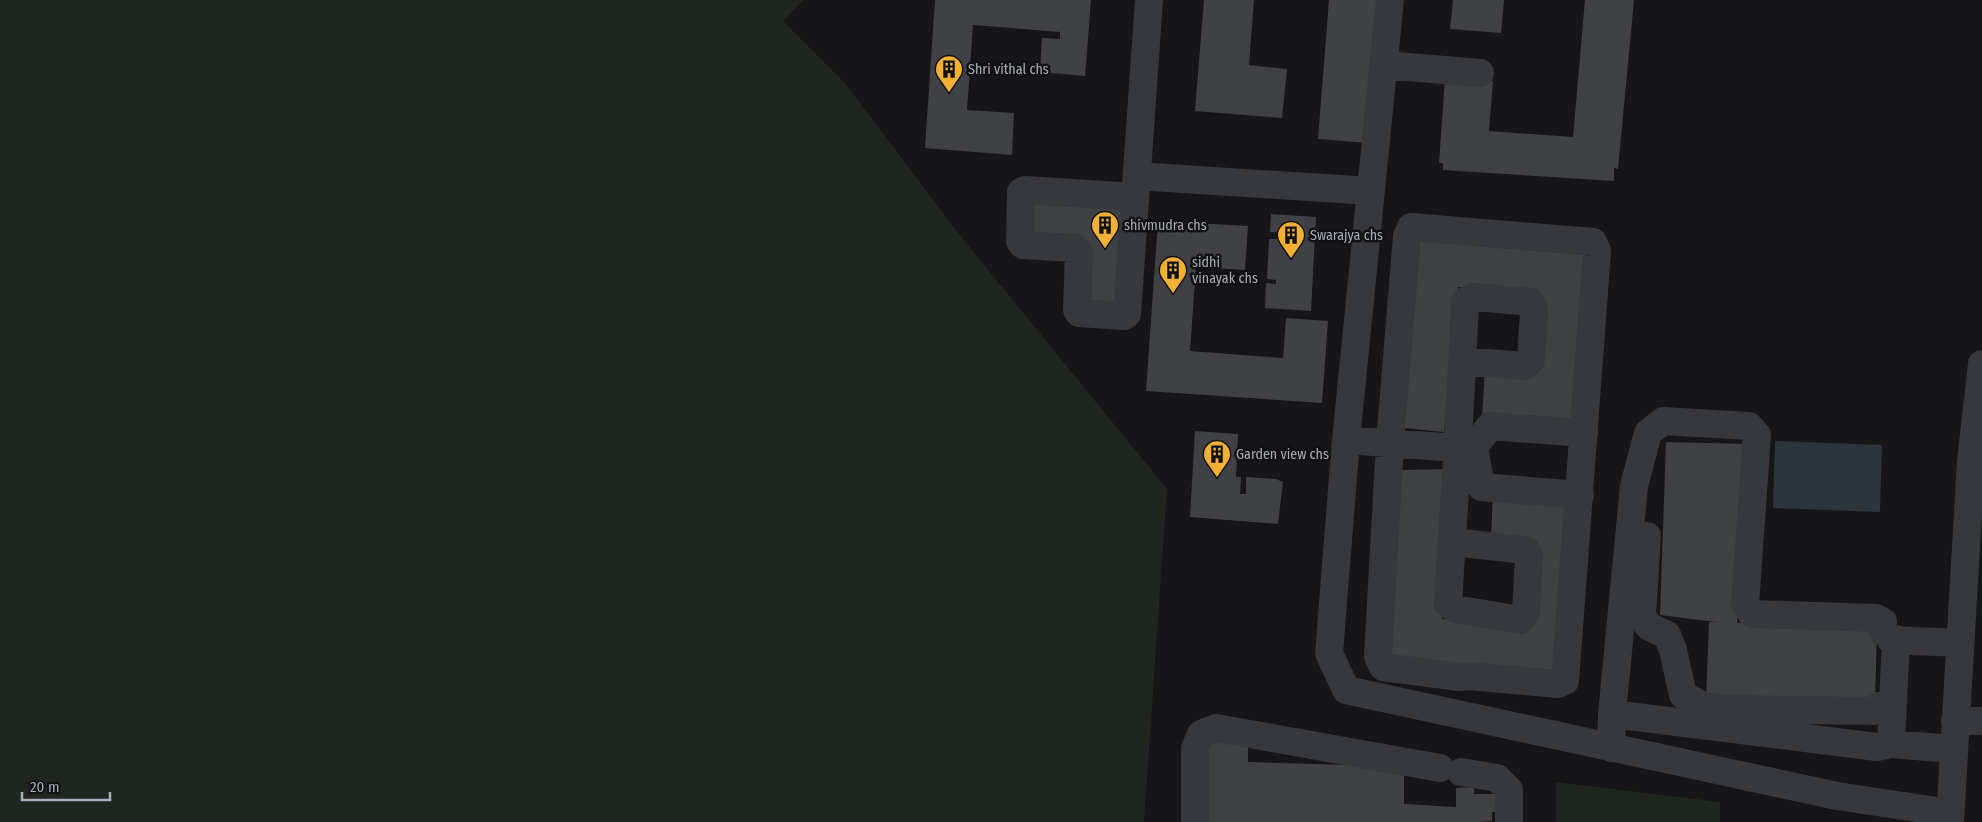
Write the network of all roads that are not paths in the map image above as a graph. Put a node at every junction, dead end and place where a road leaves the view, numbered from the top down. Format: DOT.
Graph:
graph roads {
  1 [pos="1149,0"];
  2 [pos="1390,0"];
  3 [pos="1384,65"];
  4 [pos="1480,73"];
  5 [pos="1136,187"];
  6 [pos="1371,192"];
  7 [pos="1462,361"];
  8 [pos="1982,364"];
  9 [pos="1584,433"];
  10 [pos="1346,440"];
  11 [pos="1390,442"];
  12 [pos="1466,448"];
  13 [pos="1651,483"];
  14 [pos="1580,495"];
  15 [pos="1452,542"];
  16 [pos="1890,637"];
  17 [pos="1960,643"];
  18 [pos="1879,706"];
  19 [pos="1612,714"];
  20 [pos="1955,721"];
  21 [pos="1982,721"];
  22 [pos="1891,744"];
  23 [pos="1611,748"];
  24 [pos="1953,749"];
  25 [pos="1950,817"];
  26 [pos="1194,822"];
  27 [pos="1509,822"];
  1 -- 5 [label="street"];
  2 -- 3 [label="street"];
  3 -- 4 [label="street"];
  3 -- 6 [label="street"];
  5 -- 5 [label="street"];
  5 -- 6 [label="street"];
  6 -- 10 [label="street"];
  7 -- 12 [label="street"];
  8 -- 17 [label="street"];
  9 -- 11 [label="street"];
  9 -- 12 [label="street"];
  9 -- 14 [label="street"];
  10 -- 11 [label="street"];
  10 -- 23 [label="street"];
  11 -- 12 [label="street"];
  11 -- 14 [label="street"];
  12 -- 14 [label="street"];
  12 -- 15 [label="street"];
  13 -- 18 [label="street"];
  16 -- 17 [label="street"];
  16 -- 19 [label="street"];
  16 -- 22 [label="street"];
  17 -- 20 [label="street"];
  19 -- 22 [label="street"];
  19 -- 23 [label="street"];
  20 -- 21 [label="street"];
  20 -- 24 [label="street"];
  22 -- 24 [label="street"];
  23 -- 25 [label="street"];
  24 -- 25 [label="street"];
  26 -- 27 [label="street"];
}
